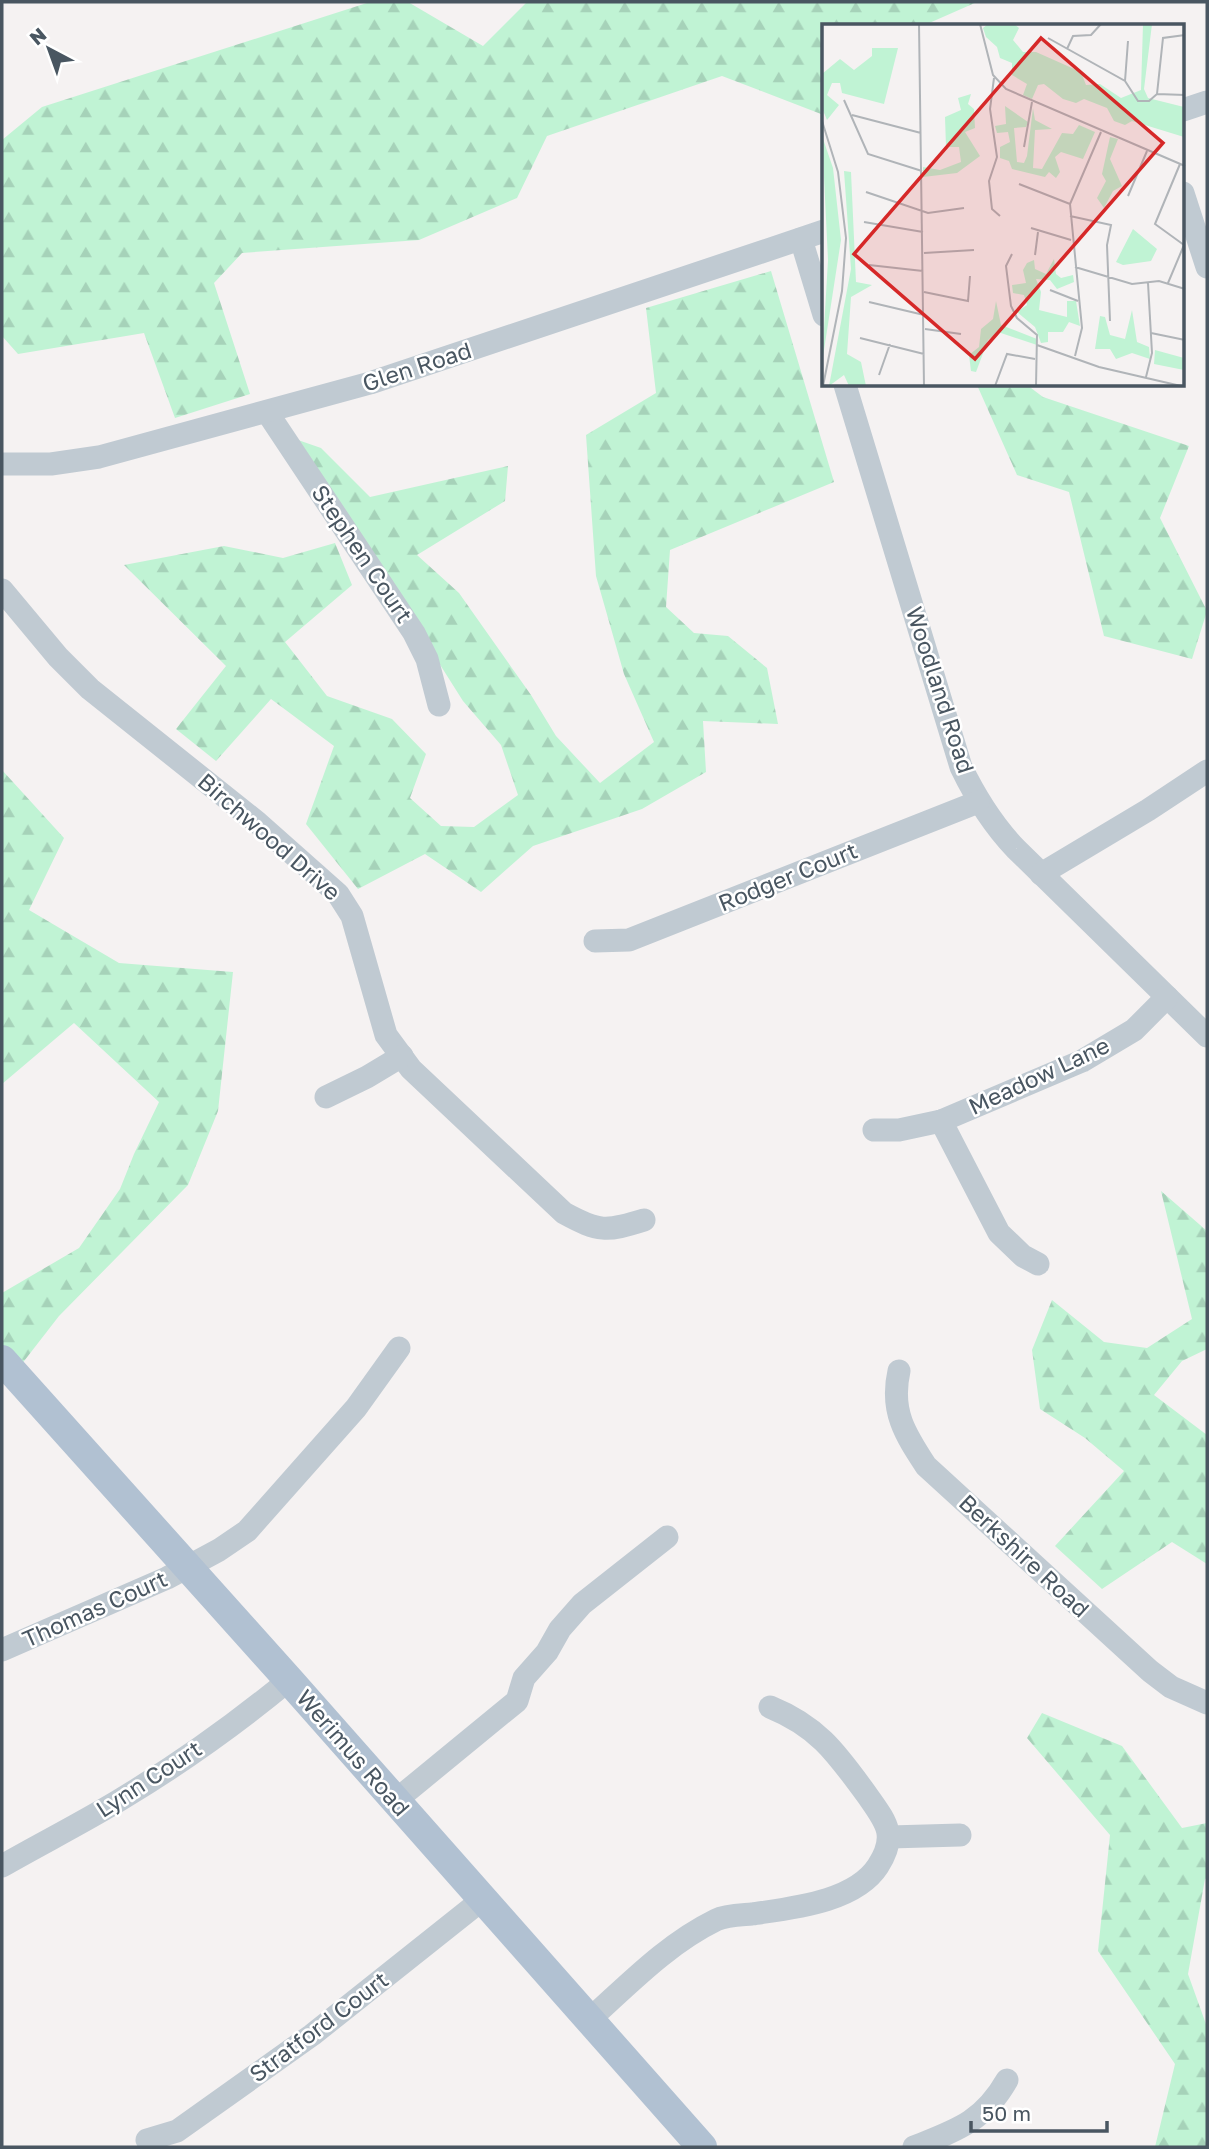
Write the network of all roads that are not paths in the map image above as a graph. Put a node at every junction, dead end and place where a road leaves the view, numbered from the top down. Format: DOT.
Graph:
graph roads {
  1 [pos="1207,102"];
  2 [pos="1184,110"];
  3 [pos="1184,196"];
  4 [pos="822,233"];
  5 [pos="801,239"];
  6 [pos="1207,267"];
  7 [pos="822,308"];
  8 [pos="846,387"];
  9 [pos="267,412"];
  10 [pos="2,464"];
  11 [pos="2,590"];
  12 [pos="439,705"];
  13 [pos="1207,771"];
  14 [pos="978,802"];
  15 [pos="1041,874"];
  16 [pos="594,941"];
  17 [pos="1167,998"];
  18 [pos="1207,1035"];
  19 [pos="402,1056"];
  20 [pos="326,1097"];
  21 [pos="941,1122"];
  22 [pos="874,1130"];
  23 [pos="644,1220"];
  24 [pos="1038,1264"];
  25 [pos="399,1348"];
  26 [pos="2,1360"];
  27 [pos="899,1371"];
  28 [pos="667,1537"];
  29 [pos="189,1567"];
  30 [pos="2,1650"];
  31 [pos="289,1680"];
  32 [pos="1207,1703"];
  33 [pos="770,1707"];
  34 [pos="395,1801"];
  35 [pos="960,1835"];
  36 [pos="890,1837"];
  37 [pos="2,1866"];
  38 [pos="483,1899"];
  39 [pos="590,2019"];
  40 [pos="1007,2080"];
  41 [pos="147,2140"];
  42 [pos="702,2147"];
  43 [pos="914,2147"];
  1 -- 2 [label="street"];
  3 -- 6 [label="street"];
  4 -- 5 [label="street, Glen Road"];
  5 -- 7 [label="street"];
  5 -- 9 [label="street, Glen Road"];
  8 -- 14 [label="street, Woodland Road"];
  9 -- 10 [label="street, Glen Road"];
  9 -- 12 [label="street, Stephen Court"];
  11 -- 19 [label="street, Birchwood Drive"];
  13 -- 15 [label="street"];
  14 -- 15 [label="street, Woodland Road"];
  14 -- 16 [label="street, Rodger Court"];
  15 -- 17 [label="street, Woodland Road"];
  17 -- 18 [label="street, Woodland Road"];
  17 -- 21 [label="street, Meadow Lane"];
  19 -- 20 [label="street"];
  19 -- 23 [label="street, Birchwood Drive"];
  21 -- 22 [label="street, Meadow Lane"];
  21 -- 24 [label="street, Meadow Lane"];
  25 -- 29 [label="street, Thomas Court"];
  26 -- 29 [label="main road, Werimus Road"];
  27 -- 32 [label="street, Berkshire Road"];
  28 -- 34 [label="street"];
  29 -- 30 [label="street, Thomas Court"];
  29 -- 31 [label="main road, Werimus Road"];
  31 -- 34 [label="main road, Werimus Road"];
  31 -- 37 [label="street, Lynn Court"];
  33 -- 36 [label="street"];
  34 -- 38 [label="main road, Werimus Road"];
  35 -- 36 [label="street"];
  36 -- 39 [label="street"];
  38 -- 39 [label="main road, Werimus Road"];
  38 -- 41 [label="street, Stratford Court"];
  39 -- 42 [label="main road, Werimus Road"];
  40 -- 43 [label="street"];
}
